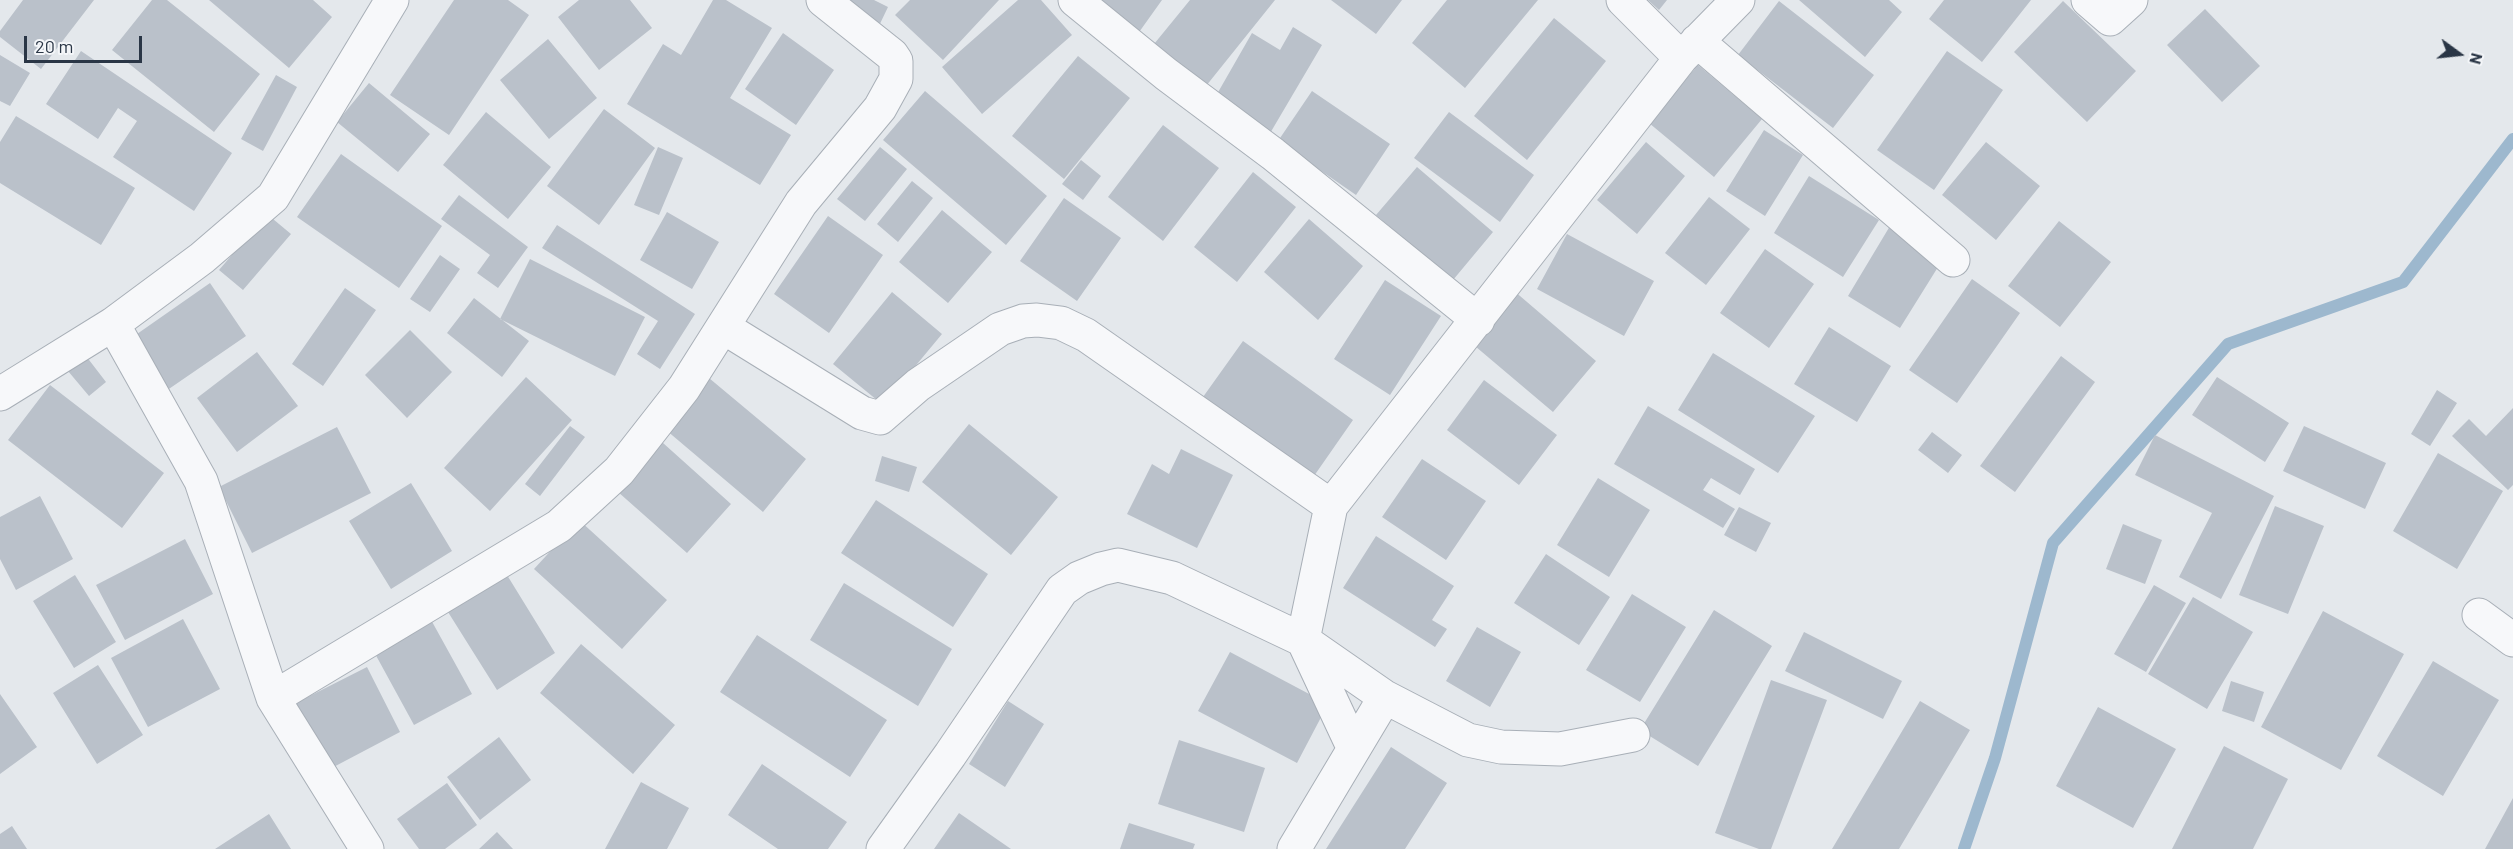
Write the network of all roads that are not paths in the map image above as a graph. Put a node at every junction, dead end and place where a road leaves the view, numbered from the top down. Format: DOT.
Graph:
graph roads {
  1 [pos="392,0"];
  2 [pos="823,0"];
  3 [pos="1075,0"];
  4 [pos="1623,0"];
  5 [pos="1738,0"];
  6 [pos="2088,0"];
  7 [pos="2132,0"];
  8 [pos="1689,50"];
  9 [pos="1953,260"];
  10 [pos="1478,320"];
  11 [pos="113,324"];
  12 [pos="723,327"];
  13 [pos="0,394"];
  14 [pos="1331,506"];
  15 [pos="2479,615"];
  16 [pos="1304,640"];
  17 [pos="2513,640"];
  18 [pos="1385,697"];
  19 [pos="273,698"];
  20 [pos="1633,735"];
  21 [pos="1354,750"];
  22 [pos="367,849"];
  23 [pos="883,849"];
  24 [pos="1294,849"];
  1 -- 11 [label="street"];
  2 -- 12 [label="street"];
  3 -- 10 [label="street"];
  4 -- 8 [label="street"];
  5 -- 8 [label="street"];
  6 -- 7 [label="street"];
  8 -- 9 [label="street"];
  8 -- 10 [label="street"];
  10 -- 14 [label="street"];
  11 -- 13 [label="street"];
  11 -- 19 [label="street"];
  12 -- 14 [label="street"];
  12 -- 19 [label="street"];
  14 -- 16 [label="street"];
  15 -- 17 [label="street"];
  16 -- 18 [label="street"];
  16 -- 21 [label="street"];
  16 -- 23 [label="street"];
  18 -- 20 [label="street"];
  18 -- 21 [label="street"];
  19 -- 22 [label="street"];
  21 -- 24 [label="street"];
}
